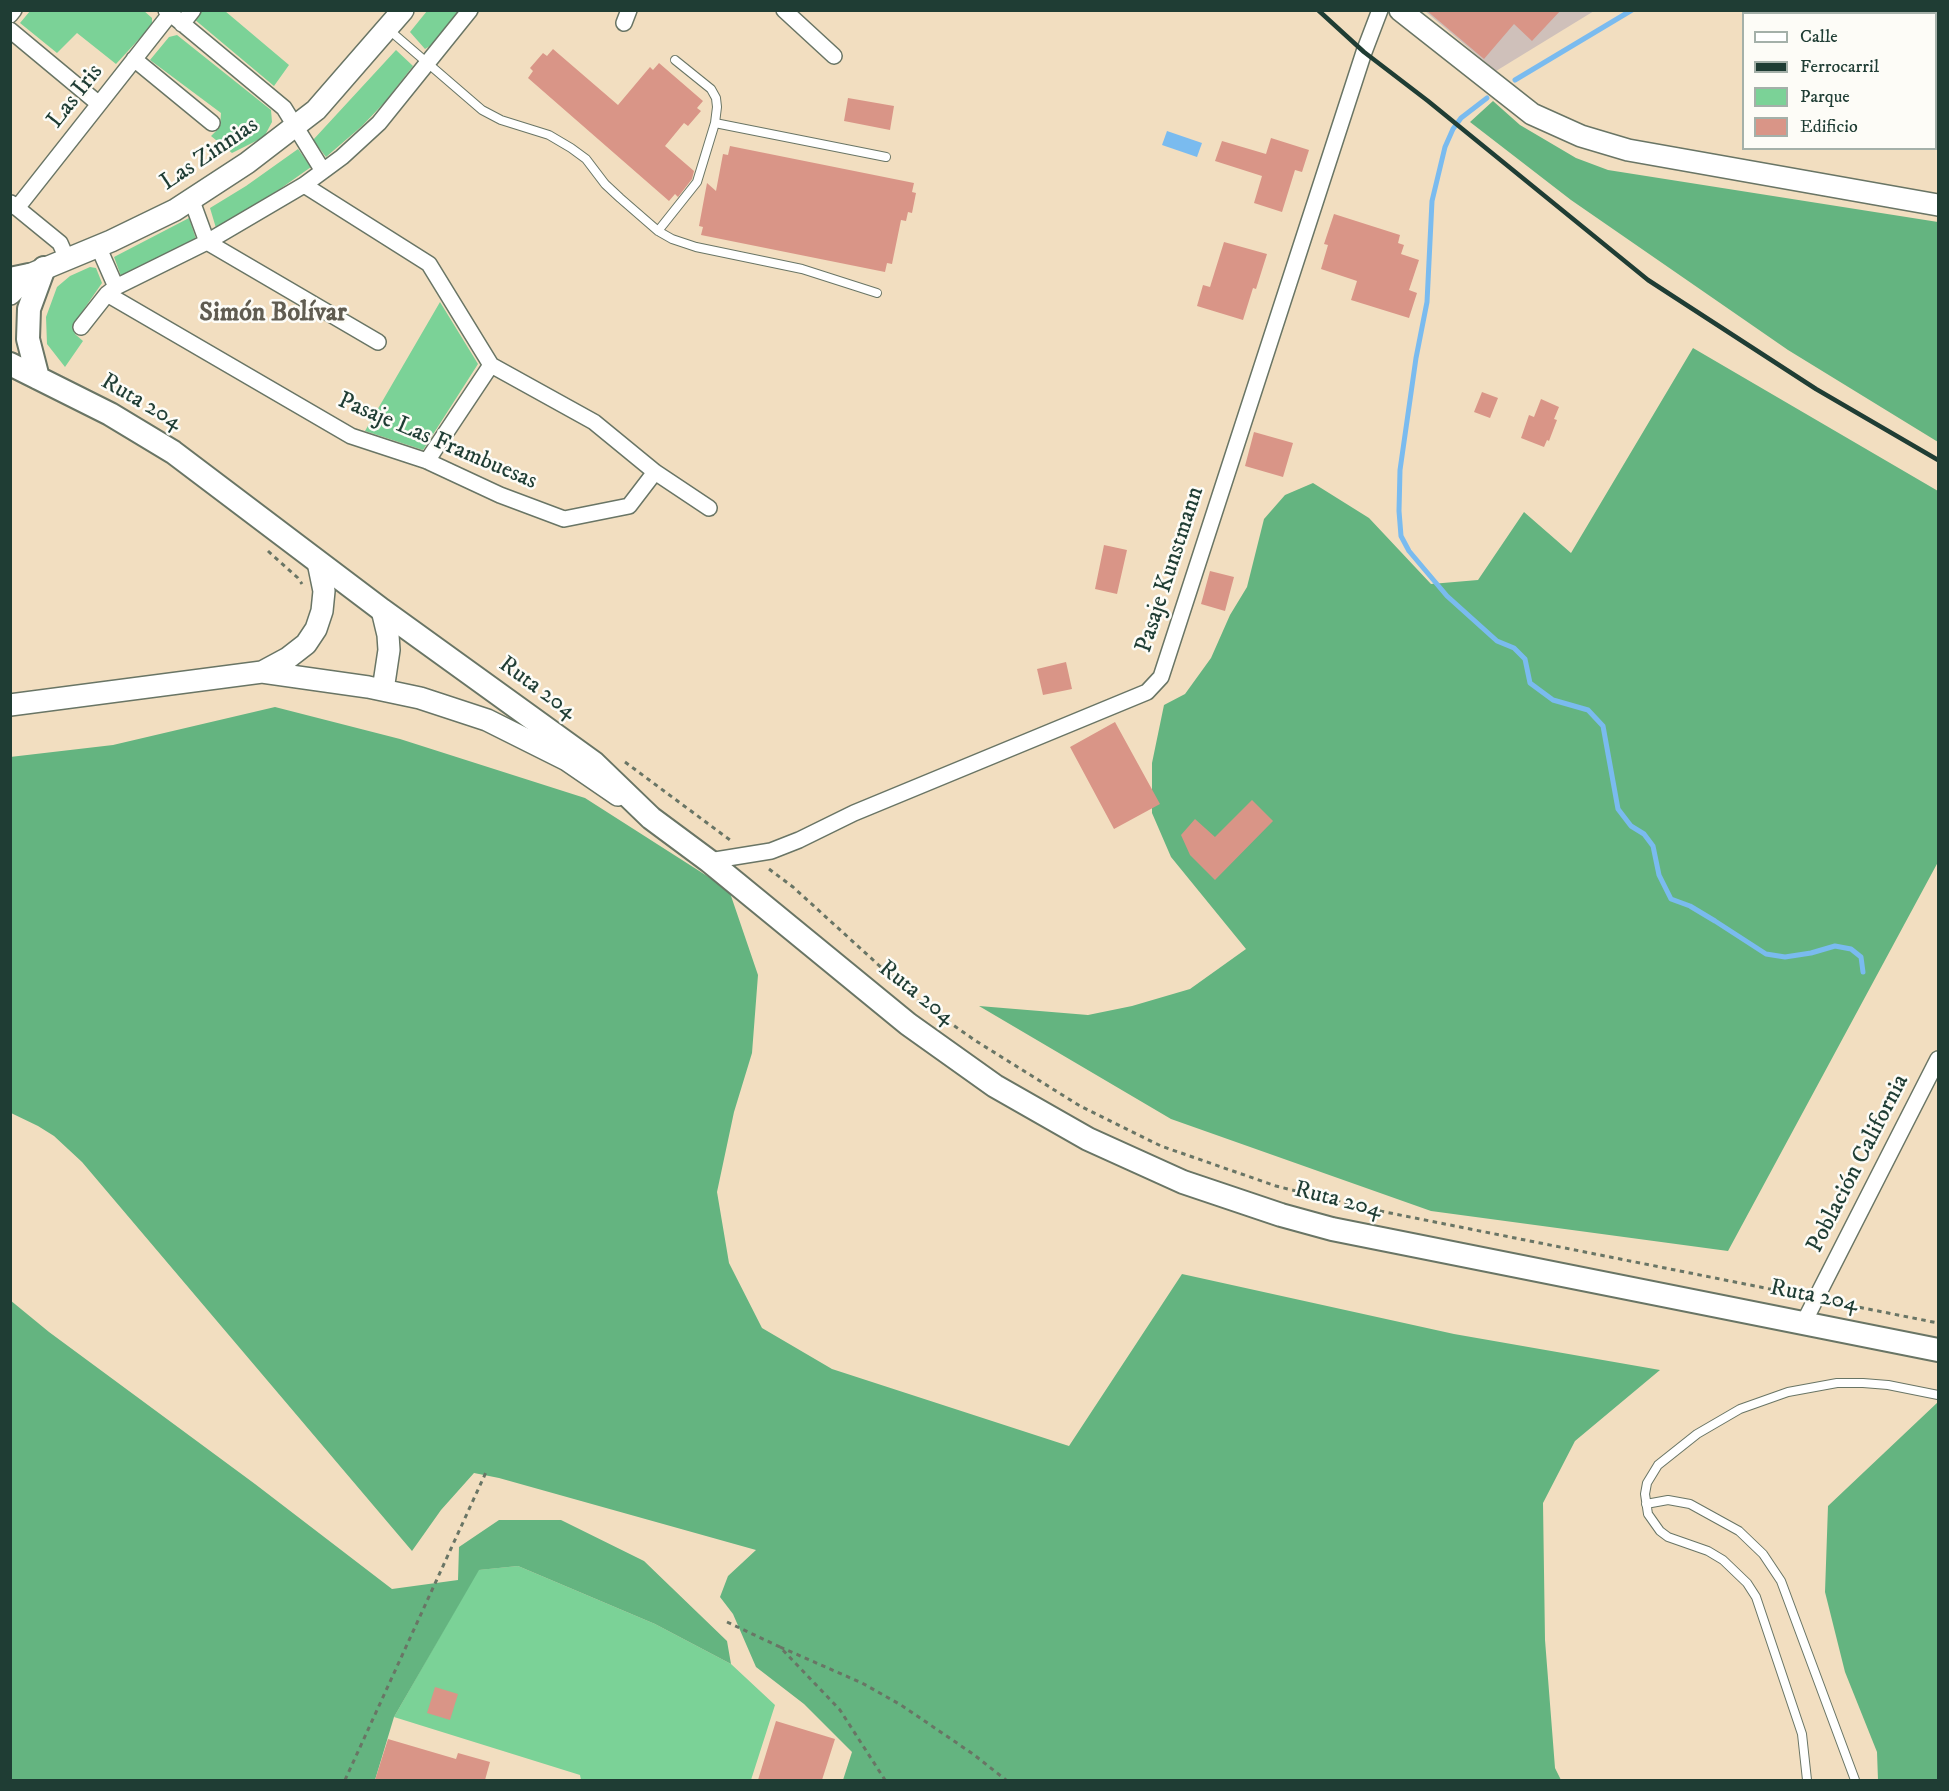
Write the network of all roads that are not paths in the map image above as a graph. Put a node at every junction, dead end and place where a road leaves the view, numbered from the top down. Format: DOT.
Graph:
graph roads {
  1 [pos="14,10"];
  2 [pos="193,10"];
  3 [pos="404,10"];
  4 [pos="470,10"];
  5 [pos="784,10"];
  6 [pos="1380,10"];
  7 [pos="1400,10"];
  8 [pos="168,12"];
  9 [pos="10,15"];
  10 [pos="182,24"];
  11 [pos="388,29"];
  12 [pos="10,30"];
  13 [pos="834,56"];
  14 [pos="134,59"];
  15 [pos="675,60"];
  16 [pos="427,64"];
  17 [pos="99,104"];
  18 [pos="212,123"];
  19 [pos="714,123"];
  20 [pos="297,126"];
  21 [pos="886,157"];
  22 [pos="323,171"];
  23 [pos="304,185"];
  24 [pos="192,201"];
  25 [pos="1938,204"];
  26 [pos="14,205"];
  27 [pos="658,231"];
  28 [pos="207,242"];
  29 [pos="98,246"];
  30 [pos="67,259"];
  31 [pos="28,274"];
  32 [pos="111,291"];
  33 [pos="877,293"];
  34 [pos="10,294"];
  35 [pos="81,327"];
  36 [pos="378,342"];
  37 [pos="10,364"];
  38 [pos="491,365"];
  39 [pos="38,378"];
  40 [pos="427,461"];
  41 [pos="655,472"];
  42 [pos="709,508"];
  43 [pos="318,562"];
  44 [pos="382,610"];
  45 [pos="262,672"];
  46 [pos="382,690"];
  47 [pos="10,705"];
  48 [pos="651,818"];
  49 [pos="709,861"];
  50 [pos="1938,1059"];
  51 [pos="1804,1322"];
  52 [pos="1938,1350"];
  53 [pos="1938,1395"];
  54 [pos="1646,1504"];
  55 [pos="1807,1780"];
  56 [pos="1855,1780"];
  1 -- 9 [label="street"];
  2 -- 10 [label="street"];
  3 -- 11 [label="main road, Las Zinnias"];
  4 -- 16 [label="street"];
  5 -- 13 [label="street"];
  6 -- 49 [label="street, Pasaje Kunstmann"];
  7 -- 25 [label="main road"];
  8 -- 10 [label="street"];
  8 -- 14 [label="street, Las Iris"];
  10 -- 20 [label="street"];
  11 -- 16 [label="lane"];
  11 -- 20 [label="main road, Las Zinnias"];
  12 -- 17 [label="street"];
  14 -- 17 [label="street, Las Iris"];
  14 -- 18 [label="street"];
  15 -- 19 [label="lane"];
  16 -- 22 [label="street"];
  16 -- 27 [label="lane"];
  17 -- 26 [label="street, Las Iris"];
  19 -- 21 [label="lane"];
  19 -- 27 [label="lane"];
  20 -- 22 [label="street"];
  20 -- 24 [label="main road, Las Zinnias"];
  22 -- 23 [label="street"];
  23 -- 28 [label="street"];
  23 -- 38 [label="street"];
  24 -- 28 [label="street"];
  24 -- 29 [label="main road, Las Zinnias"];
  26 -- 30 [label="street"];
  27 -- 33 [label="lane"];
  28 -- 32 [label="street"];
  28 -- 36 [label="street"];
  29 -- 30 [label="main road, Las Zinnias"];
  29 -- 32 [label="street"];
  30 -- 31 [label="main road, Las Zinnias"];
  31 -- 34 [label="main road, Las Zinnias"];
  31 -- 39 [label="main road"];
  32 -- 35 [label="street"];
  32 -- 40 [label="street, Pasaje Las Frambuesas"];
  37 -- 39 [label="main road, Ruta 204"];
  38 -- 40 [label="street"];
  38 -- 41 [label="street"];
  39 -- 43 [label="main road, Ruta 204"];
  40 -- 41 [label="street, Pasaje Las Frambuesas"];
  41 -- 42 [label="street"];
  43 -- 44 [label="main road, Ruta 204"];
  43 -- 45 [label="main road"];
  44 -- 46 [label="main road"];
  44 -- 48 [label="main road, Ruta 204"];
  45 -- 46 [label="main road"];
  45 -- 47 [label="main road"];
  46 -- 48 [label="main road"];
  48 -- 49 [label="main road, Ruta 204"];
  49 -- 51 [label="main road, Ruta 204"];
  50 -- 51 [label="street, Población California"];
  51 -- 52 [label="main road, Ruta 204"];
  53 -- 54 [label="lane"];
  54 -- 55 [label="lane"];
  54 -- 56 [label="lane"];
}
